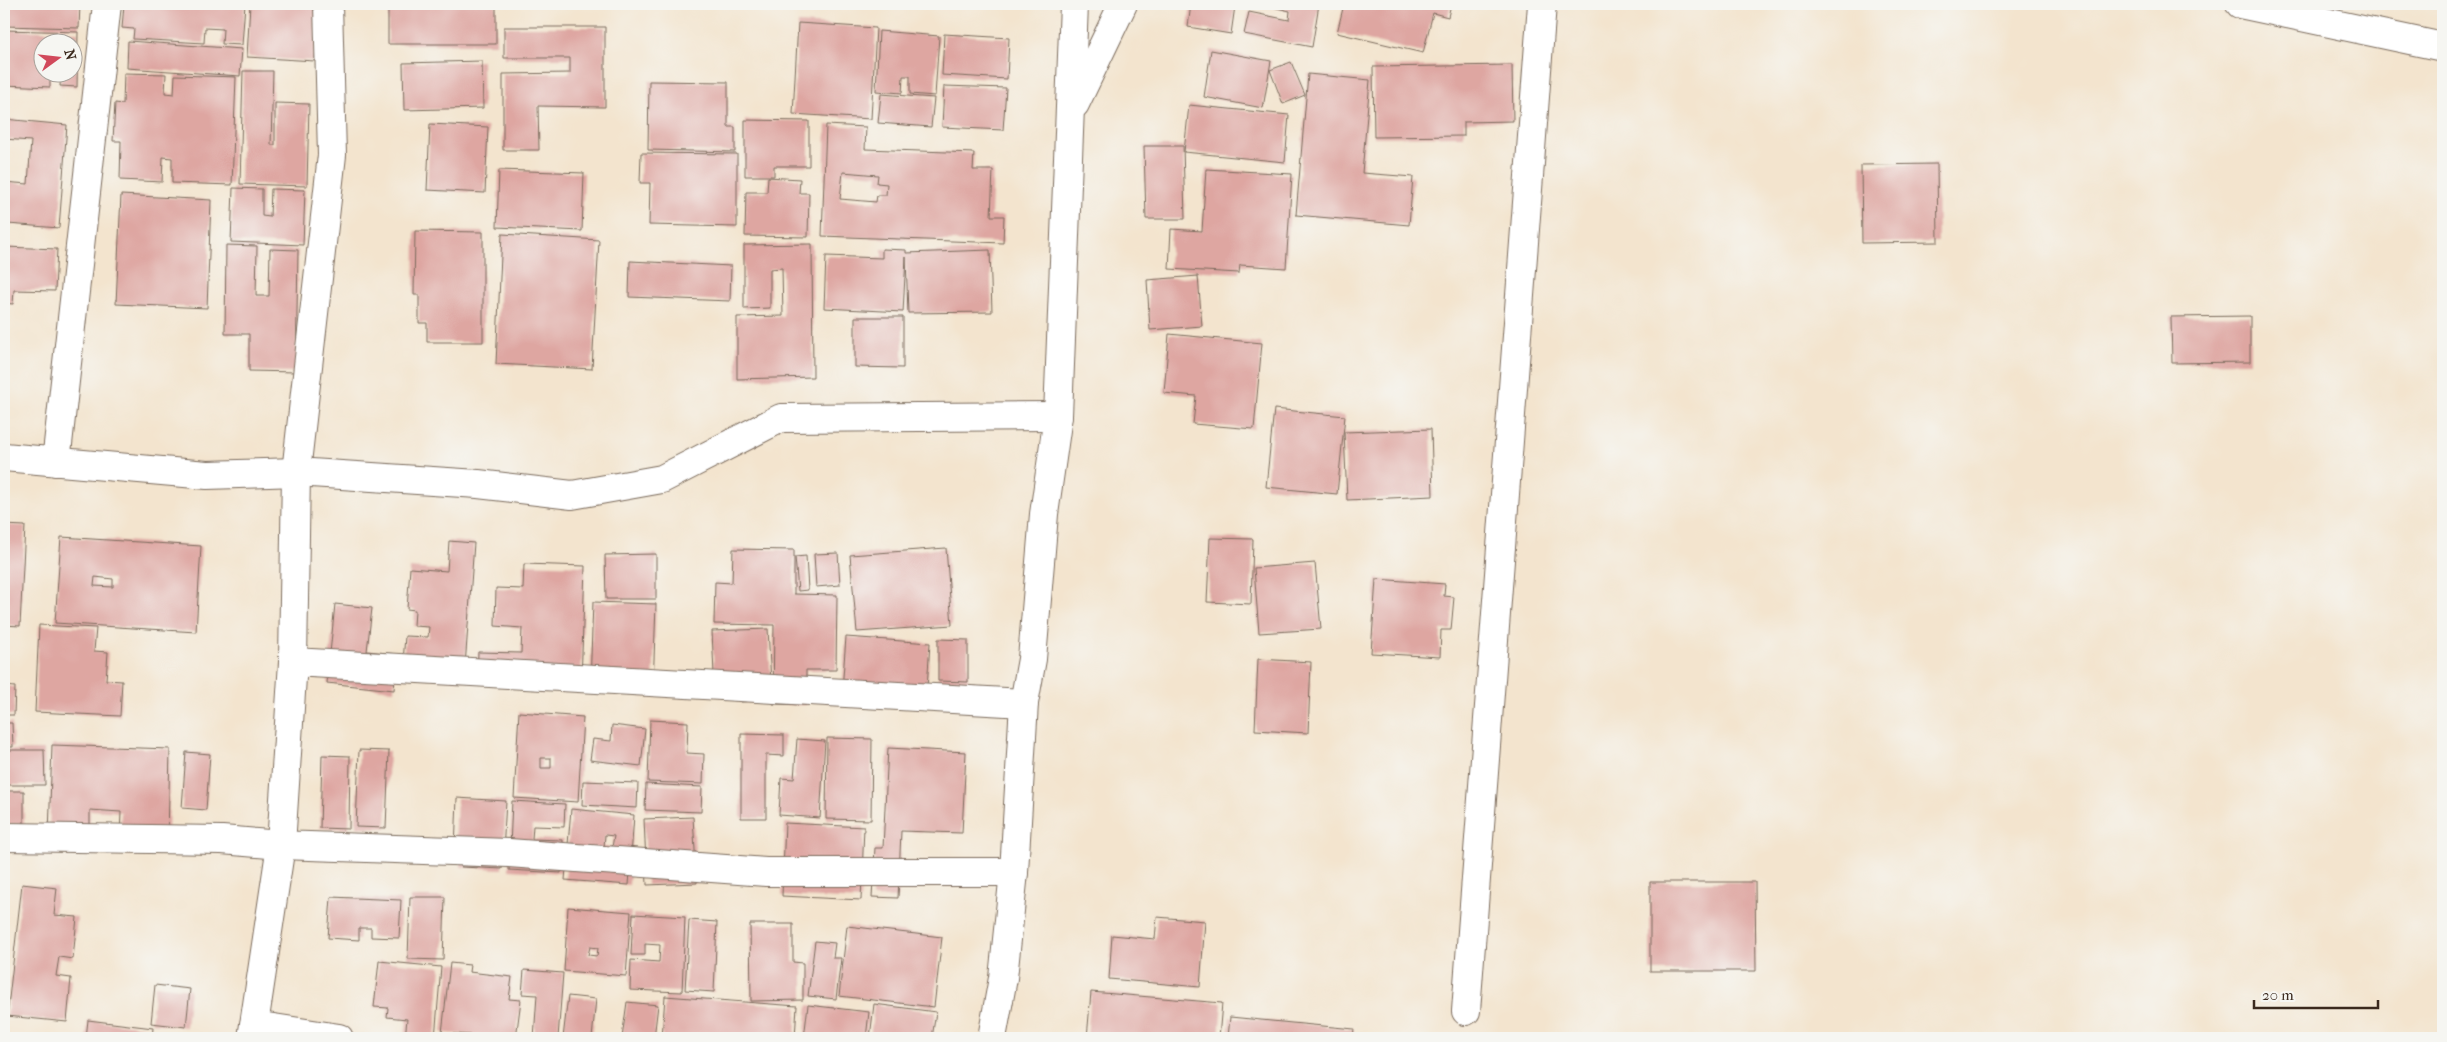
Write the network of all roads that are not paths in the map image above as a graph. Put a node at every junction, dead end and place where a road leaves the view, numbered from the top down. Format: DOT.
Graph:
graph roads {
  1 [pos="107,4"];
  2 [pos="328,4"];
  3 [pos="1074,4"];
  4 [pos="1123,4"];
  5 [pos="1542,4"];
  6 [pos="2240,4"];
  7 [pos="2443,47"];
  8 [pos="1070,113"];
  9 [pos="1058,416"];
  10 [pos="4,457"];
  11 [pos="56,462"];
  12 [pos="296,472"];
  13 [pos="293,662"];
  14 [pos="1024,703"];
  15 [pos="4,837"];
  16 [pos="281,845"];
  17 [pos="1014,872"];
  18 [pos="1466,1011"];
  19 [pos="253,1031"];
  20 [pos="339,1038"];
  21 [pos="992,1038"];
  1 -- 11 [label="street"];
  2 -- 12 [label="street"];
  3 -- 8 [label="street"];
  4 -- 8 [label="street"];
  5 -- 18 [label="street"];
  6 -- 7 [label="street"];
  8 -- 9 [label="street"];
  9 -- 12 [label="street"];
  9 -- 14 [label="street"];
  10 -- 11 [label="street"];
  11 -- 12 [label="street"];
  12 -- 13 [label="street"];
  13 -- 14 [label="street"];
  13 -- 16 [label="street"];
  14 -- 17 [label="street"];
  15 -- 16 [label="street"];
  16 -- 17 [label="street"];
  16 -- 19 [label="street"];
  17 -- 21 [label="street"];
  19 -- 20 [label="street"];
}
